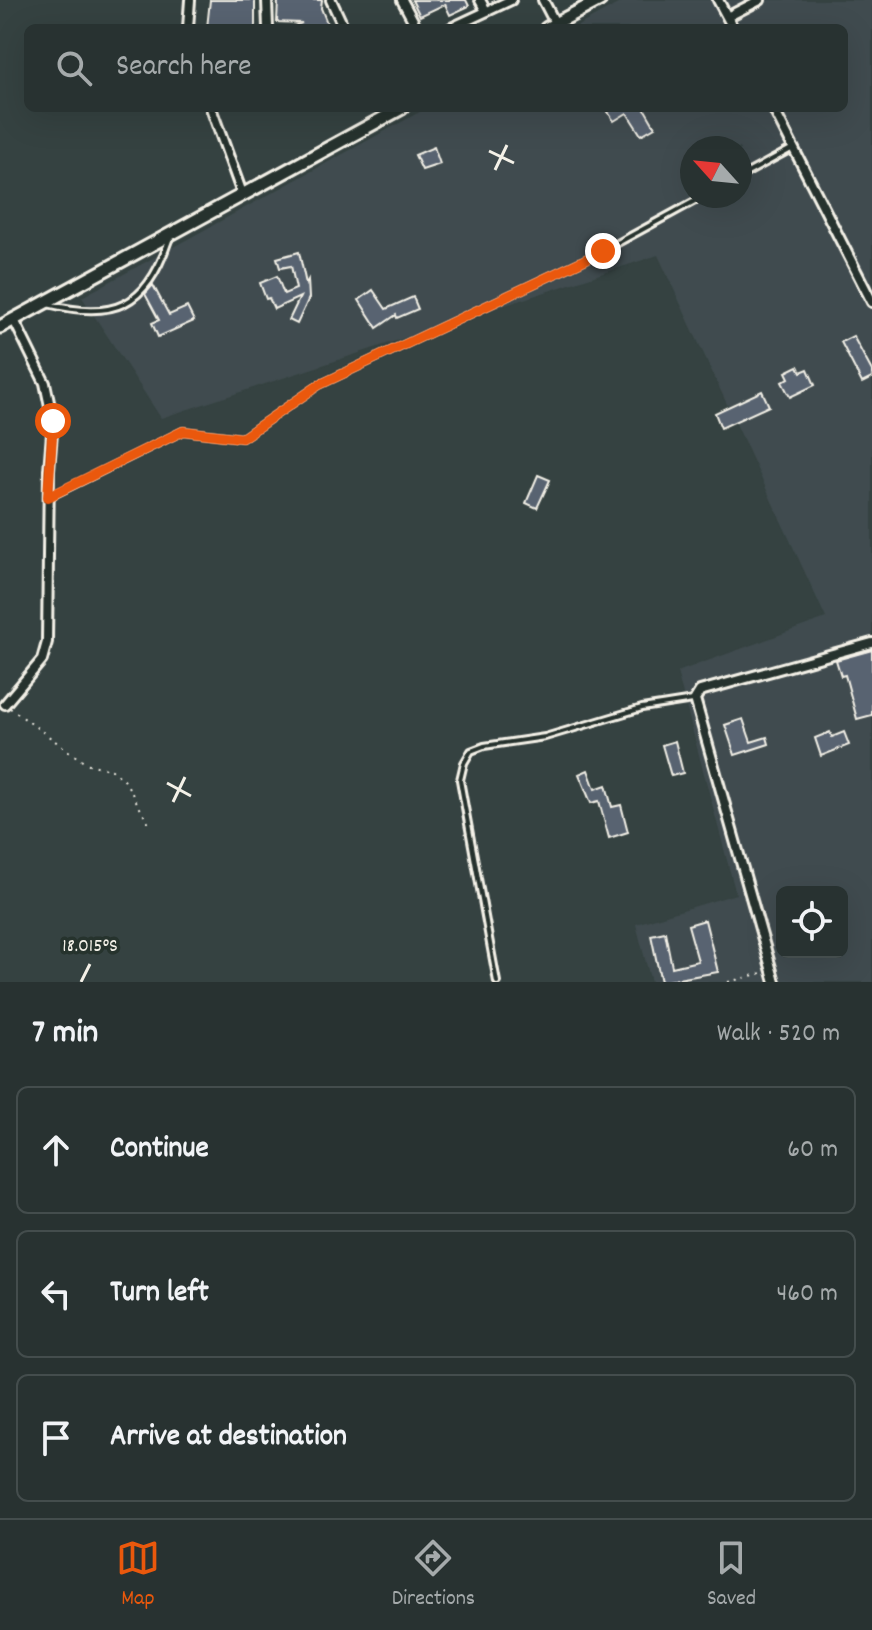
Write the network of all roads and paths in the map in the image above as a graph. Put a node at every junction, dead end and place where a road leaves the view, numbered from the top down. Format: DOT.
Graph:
graph roads {
  1 [pos="190,0"];
  2 [pos="267,0"];
  3 [pos="331,0"];
  4 [pos="402,0"];
  5 [pos="480,0"];
  6 [pos="511,0"];
  7 [pos="543,0"];
  8 [pos="600,0"];
  9 [pos="718,0"];
  10 [pos="760,0"];
  11 [pos="486,11"];
  12 [pos="727,17"];
  13 [pos="188,24"];
  14 [pos="268,24"];
  15 [pos="342,24"];
  16 [pos="415,24"];
  17 [pos="459,24"];
  18 [pos="550,24"];
  19 [pos="555,24"];
  20 [pos="731,24"];
  21 [pos="212,112"];
  22 [pos="395,112"];
  23 [pos="775,112"];
  24 [pos="793,148"];
  25 [pos="752,170"];
  26 [pos="243,196"];
  27 [pos="682,208"];
  28 [pos="170,236"];
  29 [pos="872,302"];
  30 [pos="45,304"];
  31 [pos="14,320"];
  32 [pos="0,327"];
  33 [pos="48,497"];
  34 [pos="872,643"];
  35 [pos="695,699"];
  36 [pos="5,704"];
  37 [pos="150,826"];
  38 [pos="772,970"];
  39 [pos="497,982"];
  40 [pos="728,982"];
  41 [pos="775,982"];
  1 -- 13 [label="street"];
  2 -- 14 [label="street"];
  3 -- 15 [label="street"];
  4 -- 16 [label="street"];
  5 -- 11 [label="street"];
  6 -- 11 [label="street"];
  7 -- 18 [label="street"];
  8 -- 19 [label="main road"];
  9 -- 12 [label="street"];
  10 -- 12 [label="street"];
  11 -- 17 [label="street"];
  12 -- 20 [label="street"];
  21 -- 26 [label="street"];
  22 -- 26 [label="main road"];
  23 -- 24 [label="street"];
  24 -- 25 [label="lane"];
  24 -- 29 [label="street"];
  26 -- 28 [label="main road"];
  27 -- 33 [label="lane"];
  28 -- 30 [label="main road"];
  28 -- 30 [label="lane"];
  30 -- 31 [label="main road"];
  31 -- 32 [label="main road"];
  31 -- 33 [label="street"];
  33 -- 36 [label="street"];
  34 -- 35 [label="street"];
  35 -- 38 [label="street"];
  35 -- 39 [label="lane"];
  36 -- 37 [label="path"];
  38 -- 40 [label="path"];
  38 -- 41 [label="street"];
}
